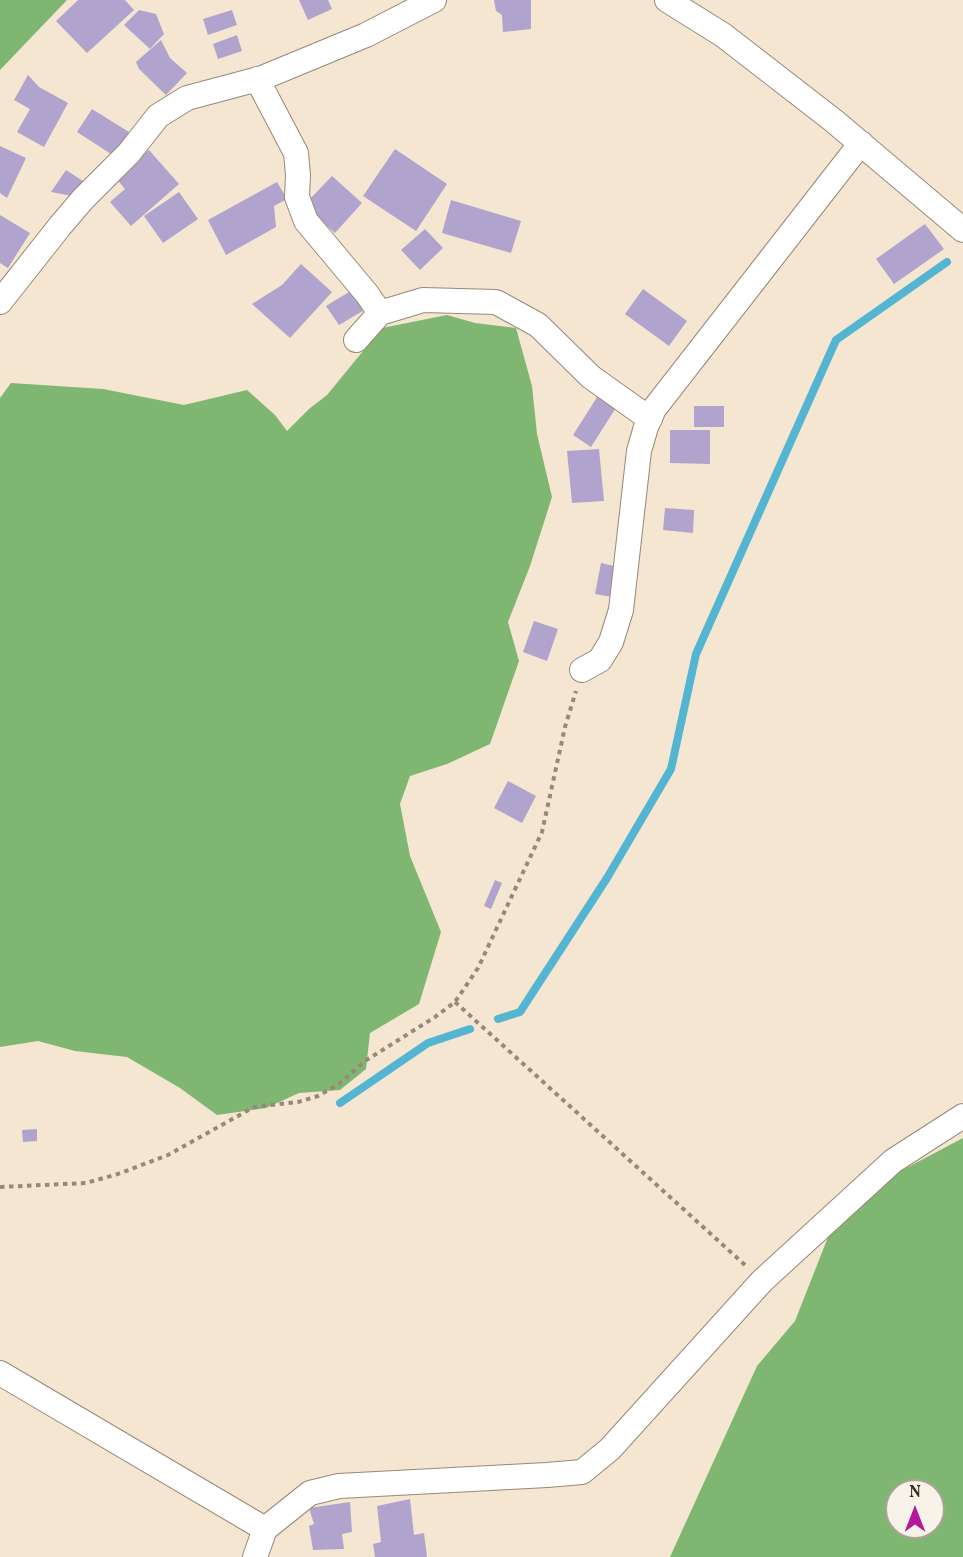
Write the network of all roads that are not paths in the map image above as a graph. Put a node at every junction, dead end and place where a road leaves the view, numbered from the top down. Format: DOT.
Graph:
graph roads {
  1 [pos="434,0"];
  2 [pos="667,0"];
  3 [pos="257,79"];
  4 [pos="861,143"];
  5 [pos="963,230"];
  6 [pos="0,302"];
  7 [pos="380,313"];
  8 [pos="356,339"];
  9 [pos="650,419"];
  10 [pos="582,670"];
  11 [pos="963,1116"];
  12 [pos="0,1373"];
  13 [pos="265,1529"];
  14 [pos="255,1557"];
  1 -- 3 [label="street"];
  2 -- 4 [label="street"];
  3 -- 6 [label="street"];
  3 -- 7 [label="street"];
  4 -- 5 [label="street"];
  4 -- 9 [label="street"];
  7 -- 8 [label="street"];
  7 -- 9 [label="street"];
  9 -- 10 [label="street"];
  11 -- 13 [label="street"];
  12 -- 13 [label="street"];
  13 -- 14 [label="street"];
}
